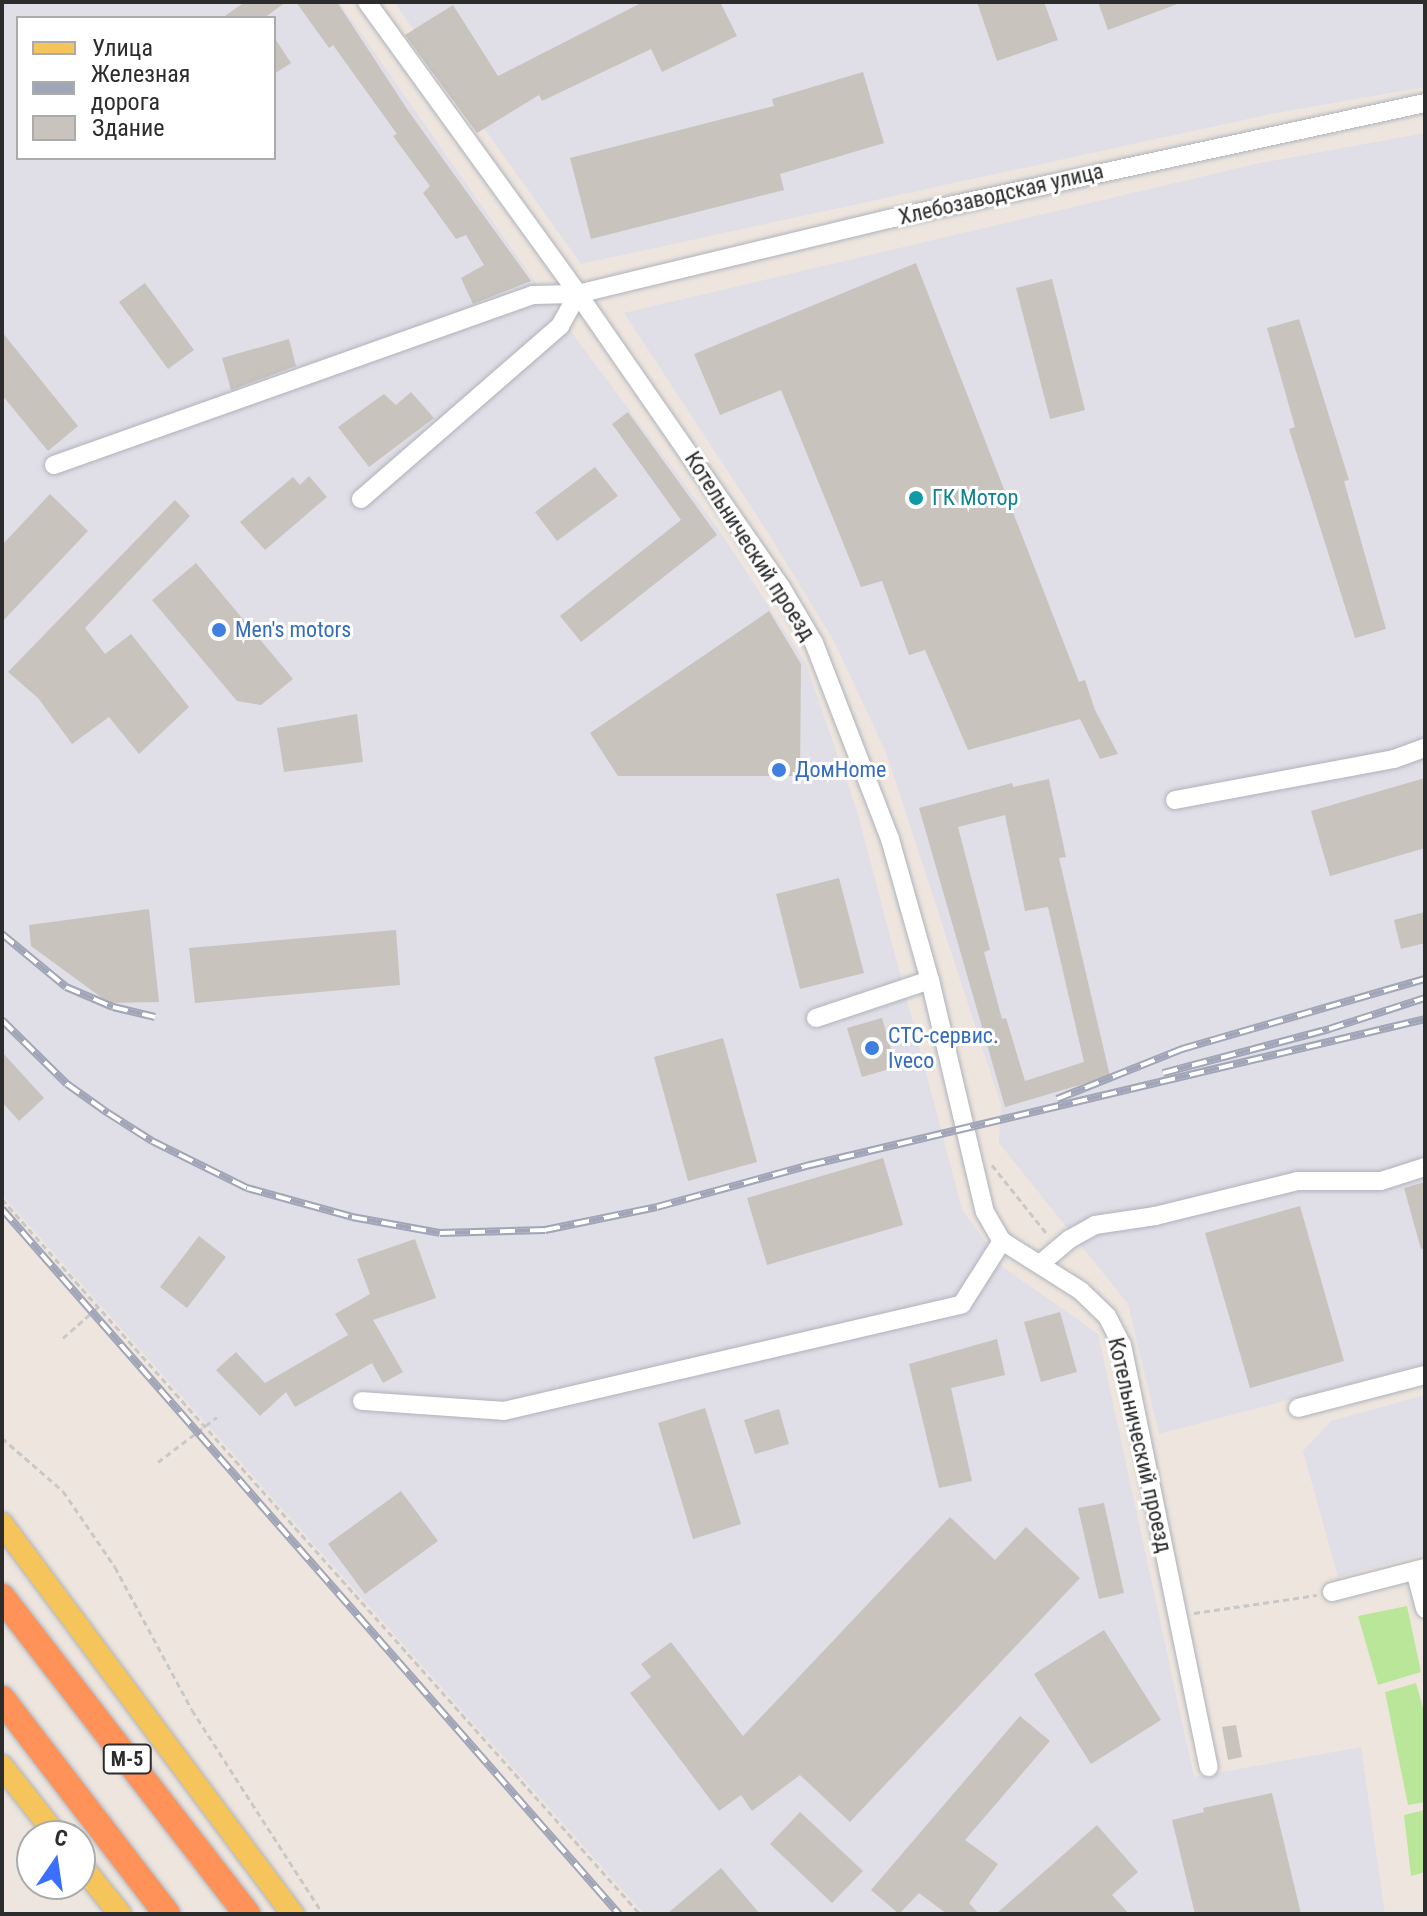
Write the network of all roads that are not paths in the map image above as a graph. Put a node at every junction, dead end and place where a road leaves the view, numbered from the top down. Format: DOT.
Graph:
graph roads {
  1 [pos="367,2"];
  2 [pos="1425,103"];
  3 [pos="578,294"];
  4 [pos="54,465"];
  5 [pos="361,499"];
  6 [pos="1425,748"];
  7 [pos="1175,800"];
  8 [pos="930,980"];
  9 [pos="816,1018"];
  10 [pos="1425,1167"];
  11 [pos="1002,1241"];
  12 [pos="1040,1264"];
  13 [pos="1425,1375"];
  14 [pos="362,1401"];
  15 [pos="1298,1408"];
  16 [pos="2,1524"];
  17 [pos="1421,1578"];
  18 [pos="1332,1592"];
  19 [pos="4,1600"];
  20 [pos="1425,1609"];
  21 [pos="10,1709"];
  22 [pos="2,1766"];
  23 [pos="1209,1767"];
  24 [pos="44,1820"];
  25 [pos="96,1884"];
  26 [pos="120,1914"];
  27 [pos="167,1914"];
  28 [pos="247,1914"];
  29 [pos="293,1914"];
  1 -- 3 [label="street, Котельнический проезд"];
  2 -- 3 [label="street, Хлебозаводская улица"];
  3 -- 4 [label="street, Хлебозаводская улица"];
  3 -- 5 [label="street"];
  3 -- 8 [label="street, Котельнический проезд"];
  6 -- 7 [label="street"];
  8 -- 9 [label="street"];
  8 -- 11 [label="street, Котельнический проезд"];
  10 -- 12 [label="street"];
  11 -- 12 [label="street, Котельнический проезд"];
  11 -- 14 [label="street"];
  12 -- 23 [label="street, Котельнический проезд"];
  13 -- 15 [label="street"];
  16 -- 29 [label="main road, М-5"];
  17 -- 18 [label="street"];
  17 -- 20 [label="street"];
  19 -- 28 [label="highway, М-5"];
  21 -- 27 [label="highway, М-5"];
  22 -- 24 [label="main road"];
  25 -- 26 [label="main road"];
}
